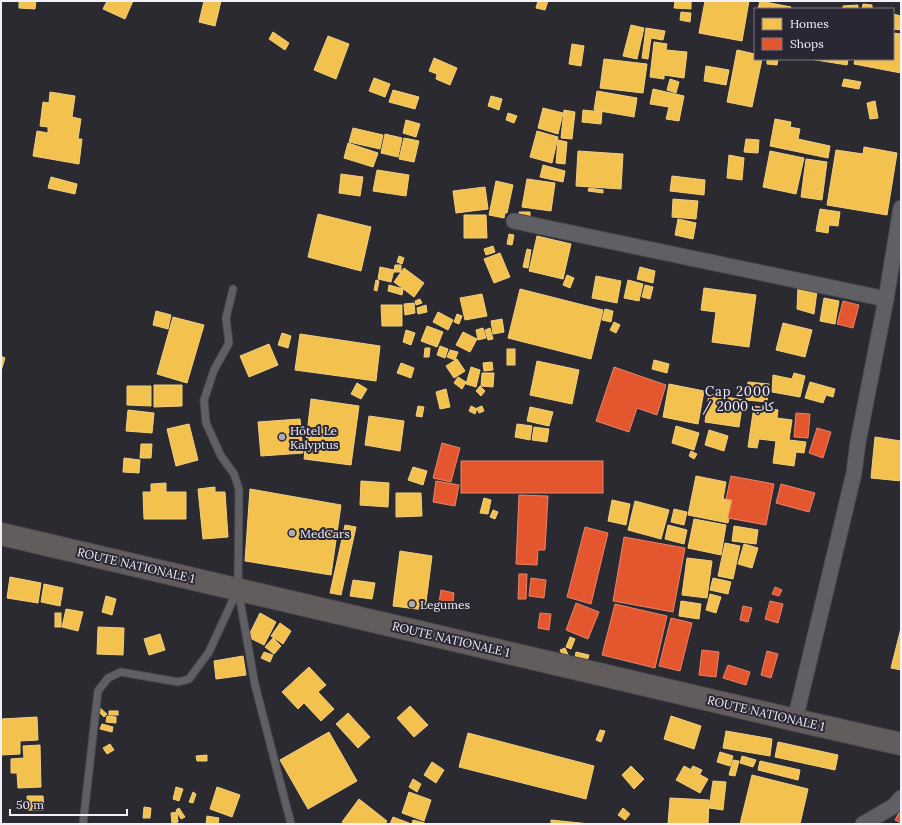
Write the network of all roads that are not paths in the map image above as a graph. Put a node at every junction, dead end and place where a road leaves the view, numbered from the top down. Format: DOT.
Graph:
graph roads {
  1 [pos="901,208"];
  2 [pos="514,221"];
  3 [pos="233,289"];
  4 [pos="892,296"];
  5 [pos="1,534"];
  6 [pos="238,589"];
  7 [pos="795,720"];
  8 [pos="901,744"];
  9 [pos="901,798"];
  10 [pos="84,824"];
  11 [pos="291,824"];
  12 [pos="863,824"];
  1 -- 4 [label="street"];
  2 -- 4 [label="street"];
  3 -- 6 [label="lane"];
  4 -- 7 [label="street"];
  5 -- 6 [label="main road, ROUTE NATIONALE 1"];
  6 -- 7 [label="main road, ROUTE NATIONALE 1"];
  6 -- 10 [label="lane"];
  6 -- 11 [label="lane"];
  7 -- 8 [label="main road, ROUTE NATIONALE 1"];
  9 -- 12 [label="street"];
}
